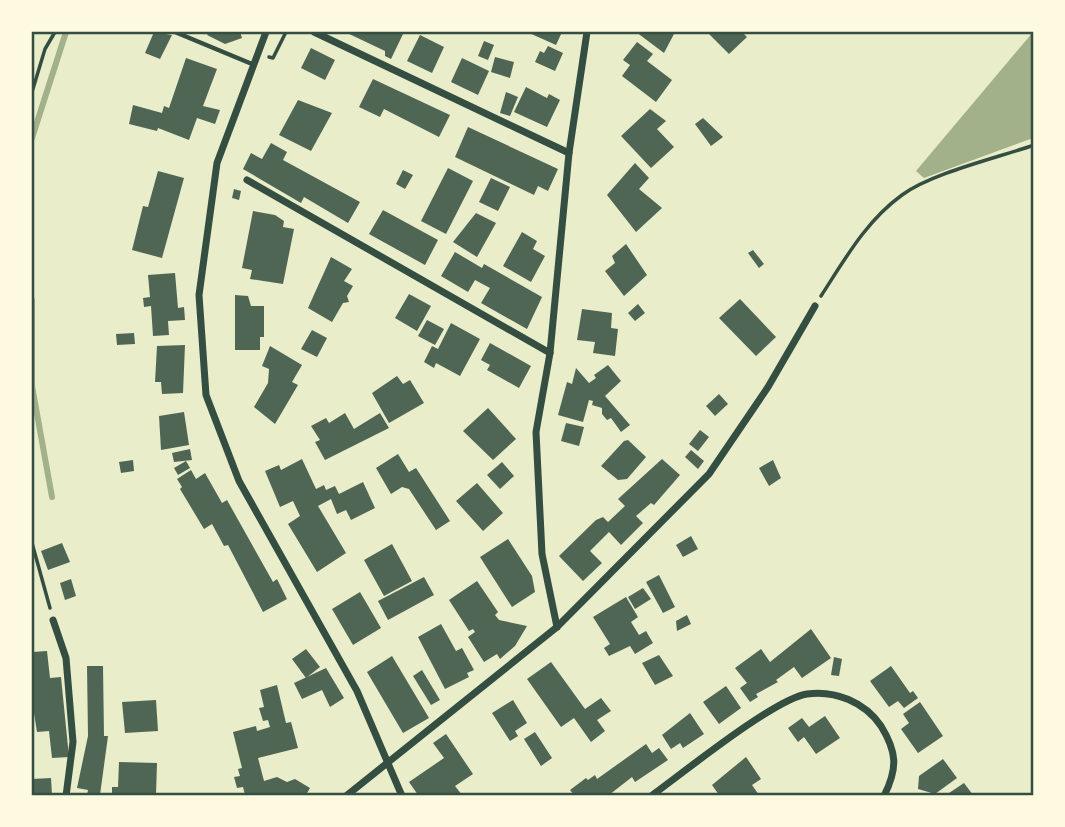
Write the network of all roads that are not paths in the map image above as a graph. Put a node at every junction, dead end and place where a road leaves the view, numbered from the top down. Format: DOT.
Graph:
graph roads {
  1 [pos="175,32"];
  2 [pos="266,32"];
  3 [pos="314,32"];
  4 [pos="587,32"];
  5 [pos="251,64"];
  6 [pos="569,153"];
  7 [pos="247,180"];
  8 [pos="815,306"];
  9 [pos="550,354"];
  10 [pos="53,620"];
  11 [pos="556,627"];
  12 [pos="388,760"];
  13 [pos="66,796"];
  14 [pos="346,796"];
  15 [pos="402,796"];
  16 [pos="651,796"];
  17 [pos="884,796"];
  1 -- 5 [label="lane"];
  2 -- 5 [label="street"];
  3 -- 6 [label="street"];
  4 -- 6 [label="street"];
  5 -- 12 [label="street"];
  6 -- 9 [label="street"];
  7 -- 9 [label="street"];
  8 -- 11 [label="street"];
  9 -- 11 [label="street"];
  10 -- 13 [label="street"];
  11 -- 12 [label="street"];
  12 -- 14 [label="street"];
  12 -- 15 [label="street"];
  16 -- 17 [label="street"];
}
